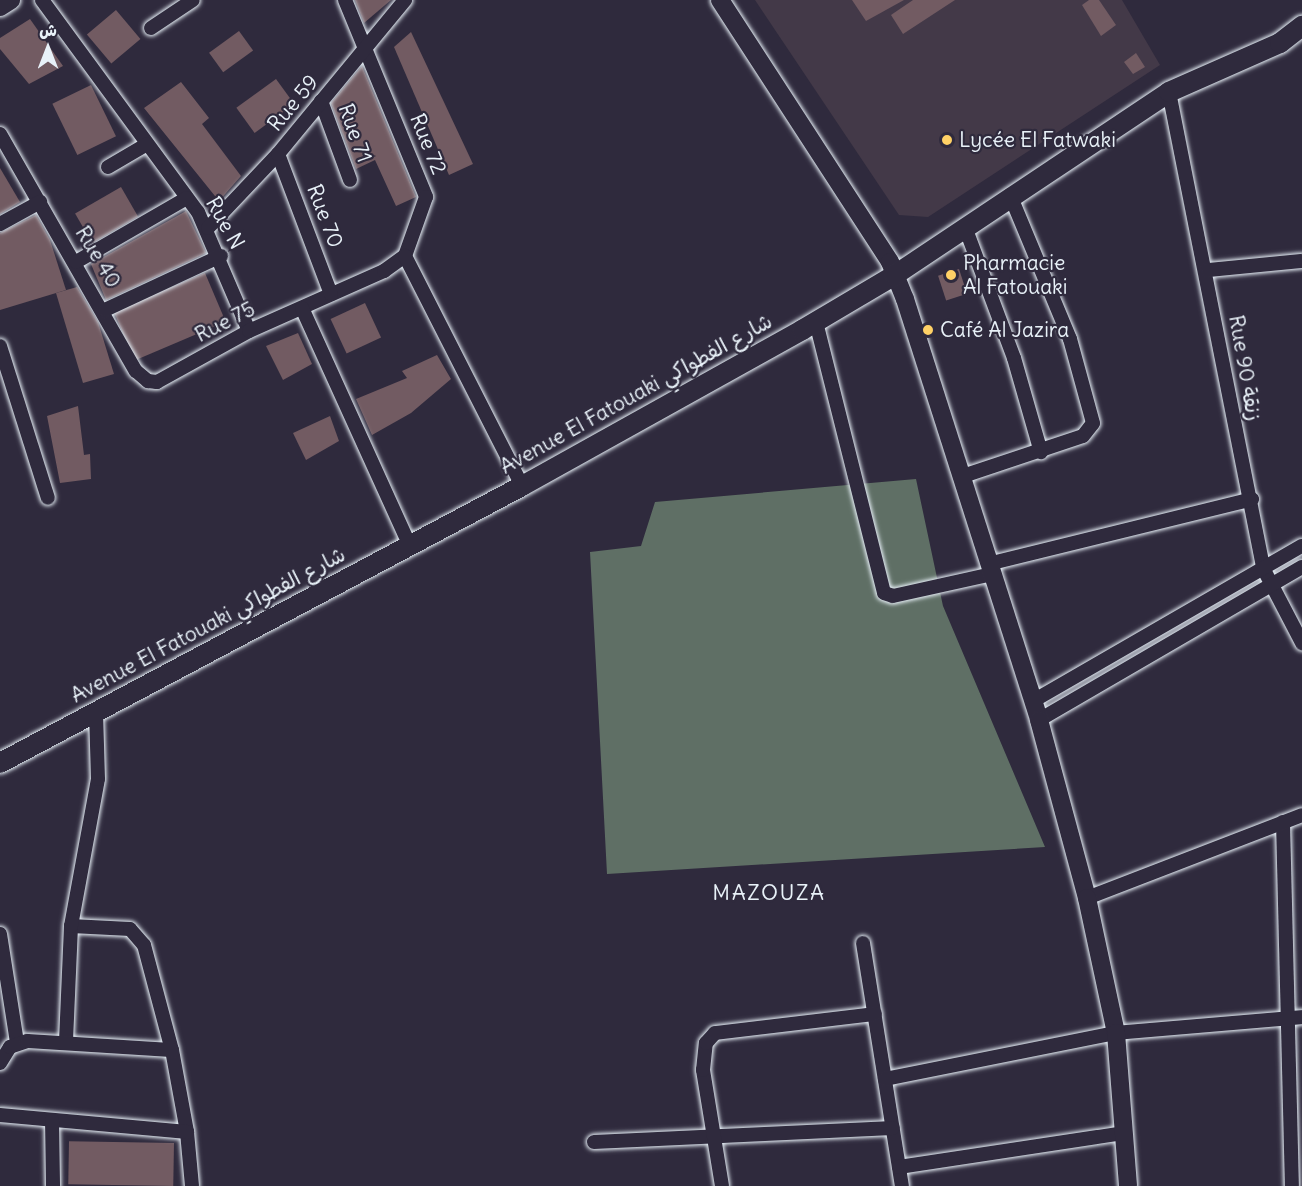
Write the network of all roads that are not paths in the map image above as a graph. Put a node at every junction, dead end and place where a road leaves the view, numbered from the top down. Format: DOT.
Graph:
graph roads {
  1 [pos="11,0"];
  2 [pos="42,0"];
  3 [pos="193,0"];
  4 [pos="345,0"];
  5 [pos="405,0"];
  6 [pos="720,0"];
  7 [pos="0,7"];
  8 [pos="1302,26"];
  9 [pos="151,28"];
  10 [pos="1302,42"];
  11 [pos="1280,44"];
  12 [pos="366,50"];
  13 [pos="1169,93"];
  14 [pos="321,101"];
  15 [pos="0,134"];
  16 [pos="147,144"];
  17 [pos="278,154"];
  18 [pos="108,167"];
  19 [pos="350,180"];
  20 [pos="1010,195"];
  21 [pos="187,198"];
  22 [pos="40,202"];
  23 [pos="0,224"];
  24 [pos="965,227"];
  25 [pos="208,228"];
  26 [pos="220,256"];
  27 [pos="405,256"];
  28 [pos="1302,261"];
  29 [pos="76,262"];
  30 [pos="1208,270"];
  31 [pos="896,275"];
  32 [pos="331,294"];
  33 [pos="302,308"];
  34 [pos="105,310"];
  35 [pos="816,322"];
  36 [pos="249,331"];
  37 [pos="0,346"];
  38 [pos="169,376"];
  39 [pos="1041,452"];
  40 [pos="963,476"];
  41 [pos="522,486"];
  42 [pos="48,498"];
  43 [pos="1252,499"];
  44 [pos="408,544"];
  45 [pos="1302,546"];
  46 [pos="1302,567"];
  47 [pos="1263,568"];
  48 [pos="990,569"];
  49 [pos="1271,584"];
  50 [pos="1302,643"];
  51 [pos="1033,701"];
  52 [pos="96,712"];
  53 [pos="1039,720"];
  54 [pos="0,763"];
  55 [pos="1302,815"];
  56 [pos="1283,822"];
  57 [pos="1088,898"];
  58 [pos="71,926"];
  59 [pos="0,934"];
  60 [pos="863,943"];
  61 [pos="874,1014"];
  62 [pos="1302,1017"];
  63 [pos="1287,1018"];
  64 [pos="1116,1033"];
  65 [pos="66,1041"];
  66 [pos="17,1043"];
  67 [pos="172,1050"];
  68 [pos="0,1063"];
  69 [pos="885,1079"];
  70 [pos="0,1115"];
  71 [pos="52,1120"];
  72 [pos="893,1128"];
  73 [pos="187,1132"];
  74 [pos="1124,1132"];
  75 [pos="715,1137"];
  76 [pos="594,1142"];
  77 [pos="899,1167"];
  78 [pos="53,1186"];
  79 [pos="192,1186"];
  80 [pos="722,1186"];
  81 [pos="902,1186"];
  82 [pos="1128,1186"];
  83 [pos="1292,1186"];
  1 -- 7 [label="street"];
  2 -- 16 [label="street, Rue N"];
  3 -- 9 [label="street"];
  4 -- 12 [label="street, Rue 72"];
  5 -- 12 [label="street, Rue 59"];
  6 -- 31 [label="street"];
  8 -- 11 [label="main road, Avenue El Fatouaki شارع الفطواكي"];
  10 -- 11 [label="main road, Avenue El Fatouaki شارع الفطواكي"];
  11 -- 13 [label="main road, Avenue El Fatouaki شارع الفطواكي"];
  12 -- 14 [label="street, Rue 59"];
  12 -- 27 [label="street, Rue 72"];
  13 -- 20 [label="main road, Avenue El Fatouaki شارع الفطواكي"];
  13 -- 30 [label="street, Rue 90 زنقة"];
  14 -- 17 [label="street, Rue 59"];
  14 -- 19 [label="street, Rue 71"];
  15 -- 22 [label="street, Rue 40"];
  16 -- 18 [label="street"];
  16 -- 21 [label="street, Rue N"];
  17 -- 25 [label="street, Rue 59"];
  17 -- 32 [label="street, Rue 70"];
  20 -- 24 [label="main road, Avenue El Fatouaki شارع الفطواكي"];
  20 -- 39 [label="street"];
  21 -- 25 [label="street, Rue N"];
  21 -- 29 [label="street"];
  22 -- 23 [label="street"];
  22 -- 29 [label="street, Rue 40"];
  24 -- 31 [label="main road, Avenue El Fatouaki شارع الفطواكي"];
  24 -- 39 [label="street"];
  25 -- 26 [label="street, Rue N"];
  26 -- 34 [label="street"];
  26 -- 36 [label="street, Rue N"];
  27 -- 32 [label="street, Rue 75"];
  27 -- 41 [label="street"];
  28 -- 30 [label="street"];
  29 -- 34 [label="street, Rue 40"];
  30 -- 43 [label="street, Rue 90 زنقة"];
  31 -- 35 [label="main road, Avenue El Fatouaki شارع الفطواكي"];
  31 -- 40 [label="street"];
  32 -- 33 [label="street, Rue 75"];
  33 -- 36 [label="street, Rue 75"];
  33 -- 44 [label="street"];
  34 -- 38 [label="street, Rue 40"];
  35 -- 41 [label="main road, Avenue El Fatouaki شارع الفطواكي"];
  35 -- 48 [label="street"];
  36 -- 38 [label="street, Rue 75"];
  37 -- 42 [label="street"];
  39 -- 40 [label="street"];
  40 -- 48 [label="street"];
  41 -- 44 [label="main road, Avenue El Fatouaki شارع الفطواكي"];
  43 -- 47 [label="street, Rue 90 زنقة"];
  43 -- 48 [label="street"];
  44 -- 52 [label="main road, Avenue El Fatouaki شارع الفطواكي"];
  45 -- 47 [label="street"];
  46 -- 49 [label="street"];
  47 -- 49 [label="street, Rue 90 زنقة"];
  47 -- 51 [label="street"];
  48 -- 51 [label="street"];
  49 -- 50 [label="street, Rue 90 زنقة"];
  49 -- 53 [label="street"];
  51 -- 53 [label="street"];
  52 -- 54 [label="main road, Avenue El Fatouaki شارع الفطواكي"];
  52 -- 58 [label="street"];
  53 -- 57 [label="street"];
  55 -- 56 [label="street"];
  56 -- 57 [label="street"];
  56 -- 63 [label="street"];
  57 -- 64 [label="street"];
  58 -- 65 [label="street"];
  58 -- 67 [label="street"];
  59 -- 66 [label="street"];
  60 -- 61 [label="street"];
  61 -- 69 [label="street"];
  61 -- 75 [label="street"];
  62 -- 63 [label="street"];
  63 -- 64 [label="street"];
  63 -- 83 [label="street"];
  64 -- 69 [label="street"];
  64 -- 74 [label="street"];
  65 -- 66 [label="street"];
  65 -- 67 [label="street"];
  66 -- 68 [label="street"];
  67 -- 73 [label="street"];
  69 -- 72 [label="street"];
  70 -- 71 [label="street"];
  71 -- 73 [label="street"];
  71 -- 78 [label="street"];
  72 -- 75 [label="street"];
  72 -- 77 [label="street"];
  73 -- 79 [label="street"];
  74 -- 77 [label="street"];
  74 -- 82 [label="street"];
  75 -- 76 [label="street"];
  75 -- 80 [label="street"];
  77 -- 81 [label="street"];
}
